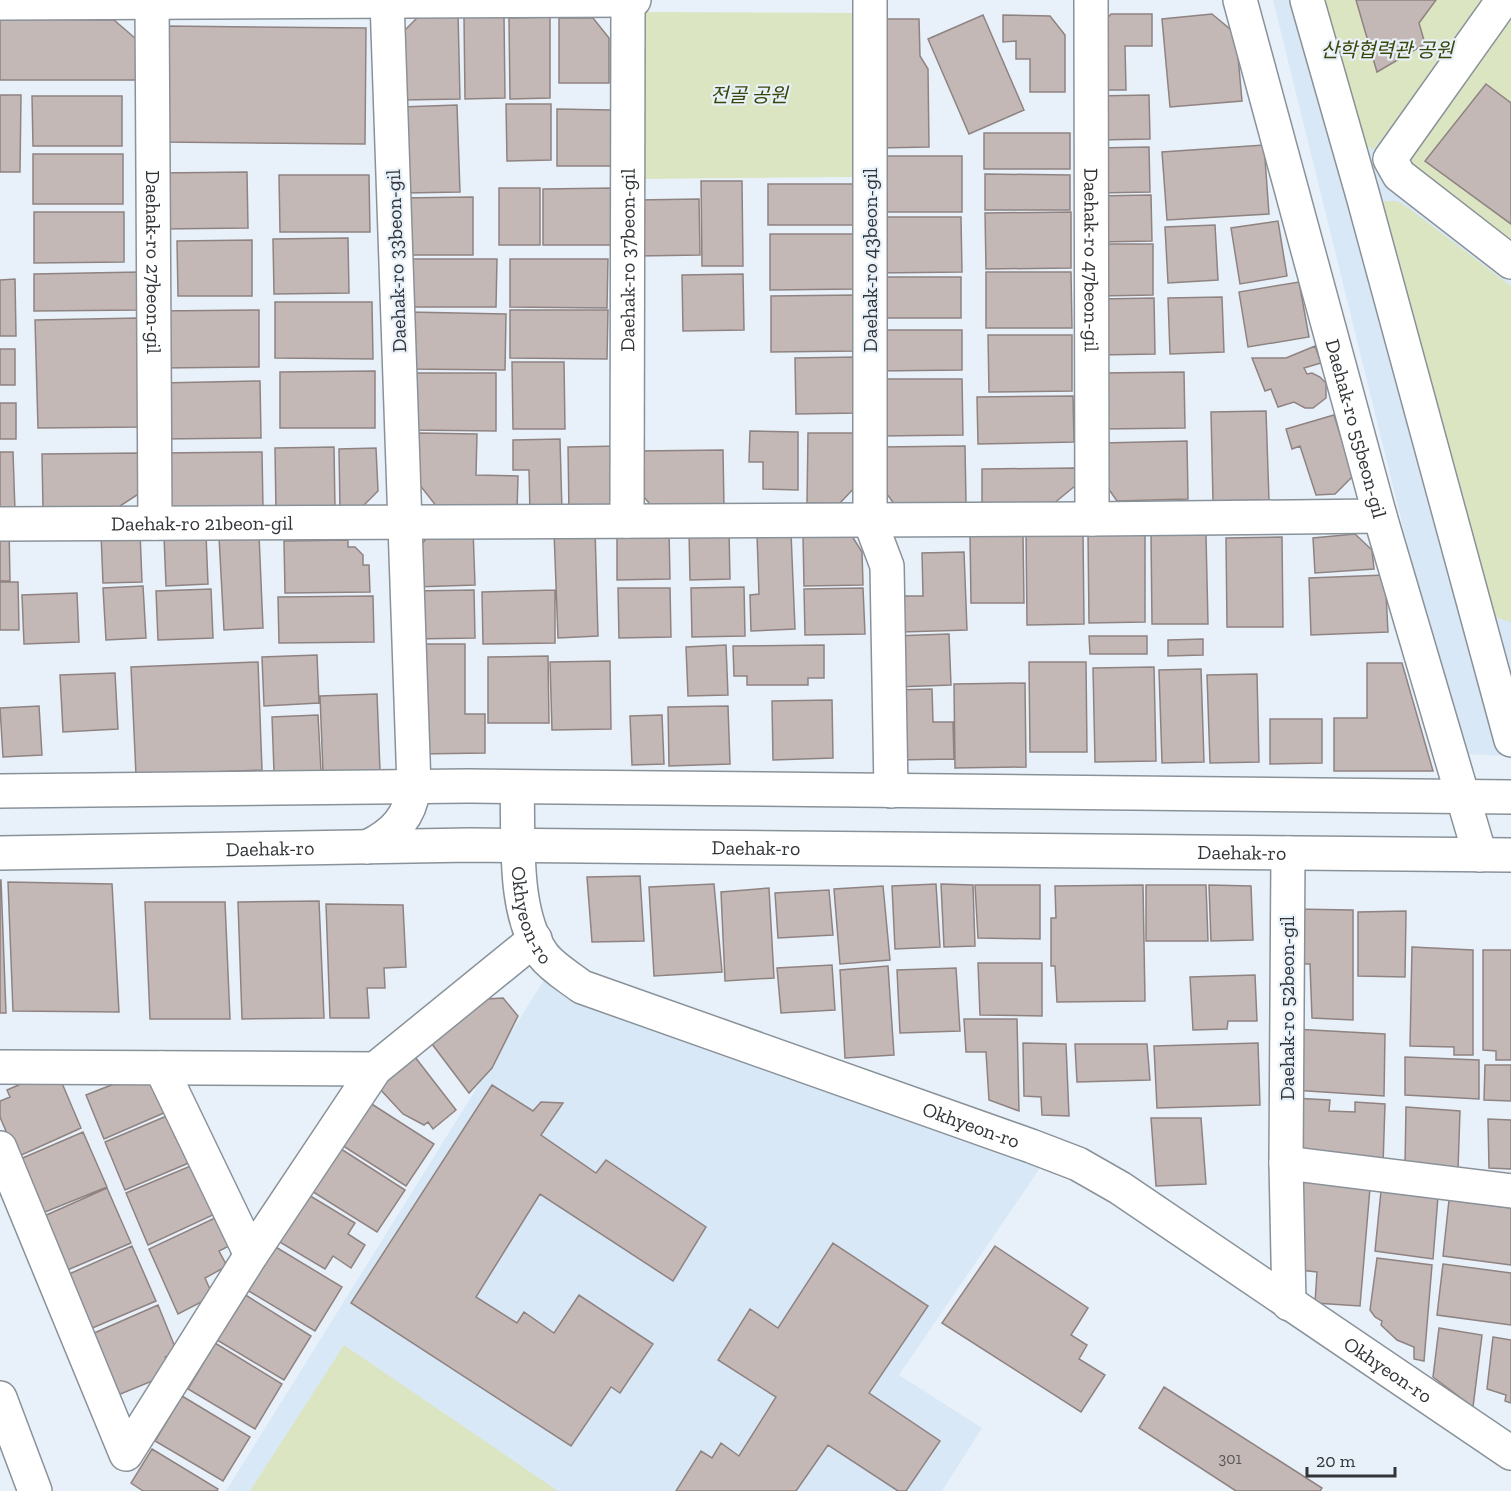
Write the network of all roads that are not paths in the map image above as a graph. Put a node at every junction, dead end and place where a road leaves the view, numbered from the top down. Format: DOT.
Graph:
graph roads {
  1 [pos="628,0"];
  2 [pos="634,0"];
  3 [pos="870,0"];
  4 [pos="1090,0"];
  5 [pos="1240,0"];
  6 [pos="1307,0"];
  7 [pos="1503,0"];
  8 [pos="152,1"];
  9 [pos="387,1"];
  10 [pos="0,3"];
  11 [pos="1390,159"];
  12 [pos="1363,196"];
  13 [pos="1511,262"];
  14 [pos="1380,516"];
  15 [pos="1092,519"];
  16 [pos="870,520"];
  17 [pos="627,521"];
  18 [pos="405,522"];
  19 [pos="155,523"];
  20 [pos="0,524"];
  21 [pos="1511,740"];
  22 [pos="414,787"];
  23 [pos="517,787"];
  24 [pos="891,791"];
  25 [pos="0,792"];
  26 [pos="1463,796"];
  27 [pos="1511,797"];
  28 [pos="519,846"];
  29 [pos="367,847"];
  30 [pos="0,853"];
  31 [pos="1288,853"];
  32 [pos="1496,855"];
  33 [pos="535,939"];
  34 [pos="0,1066"];
  35 [pos="161,1068"];
  36 [pos="375,1070"];
  37 [pos="0,1148"];
  38 [pos="1286,1163"];
  39 [pos="1511,1191"];
  40 [pos="251,1254"];
  41 [pos="1289,1304"];
  42 [pos="0,1398"];
  43 [pos="1511,1453"];
  44 [pos="35,1491"];
  1 -- 2 [label="street"];
  1 -- 9 [label="street"];
  1 -- 17 [label="street, Daehak-ro 37beon-gil"];
  3 -- 16 [label="street, Daehak-ro 43beon-gil"];
  4 -- 15 [label="street, Daehak-ro 47beon-gil"];
  5 -- 14 [label="street, Daehak-ro 55beon-gil"];
  6 -- 12 [label="street"];
  7 -- 11 [label="street"];
  8 -- 9 [label="street"];
  8 -- 10 [label="street"];
  8 -- 19 [label="street, Daehak-ro 27beon-gil"];
  9 -- 18 [label="street, Daehak-ro 33beon-gil"];
  11 -- 12 [label="street"];
  11 -- 13 [label="street"];
  12 -- 21 [label="street"];
  14 -- 15 [label="street"];
  14 -- 26 [label="street, Daehak-ro 55beon-gil"];
  15 -- 16 [label="street"];
  16 -- 17 [label="street"];
  16 -- 24 [label="street, Daehak-ro 43beon-gil"];
  17 -- 18 [label="street"];
  18 -- 19 [label="street, Daehak-ro 21beon-gil"];
  18 -- 22 [label="street, Daehak-ro 33beon-gil"];
  19 -- 20 [label="street, Daehak-ro 21beon-gil"];
  22 -- 23 [label="street"];
  22 -- 25 [label="street"];
  22 -- 29 [label="street"];
  23 -- 24 [label="street"];
  23 -- 28 [label="street, Okhyeon-ro"];
  24 -- 26 [label="street"];
  26 -- 27 [label="street"];
  26 -- 32 [label="street, Daehak-ro 55beon-gil"];
  28 -- 29 [label="street, Daehak-ro"];
  28 -- 31 [label="street, Daehak-ro"];
  28 -- 33 [label="street, Okhyeon-ro"];
  29 -- 30 [label="street, Daehak-ro"];
  31 -- 32 [label="street, Daehak-ro"];
  31 -- 38 [label="street, Daehak-ro 52beon-gil"];
  33 -- 36 [label="street"];
  33 -- 41 [label="street, Okhyeon-ro"];
  34 -- 35 [label="street"];
  35 -- 36 [label="street"];
  35 -- 40 [label="street"];
  36 -- 40 [label="street"];
  37 -- 40 [label="street"];
  38 -- 39 [label="street"];
  38 -- 41 [label="street, Daehak-ro 52beon-gil"];
  41 -- 43 [label="street, Okhyeon-ro"];
  42 -- 44 [label="street"];
}
